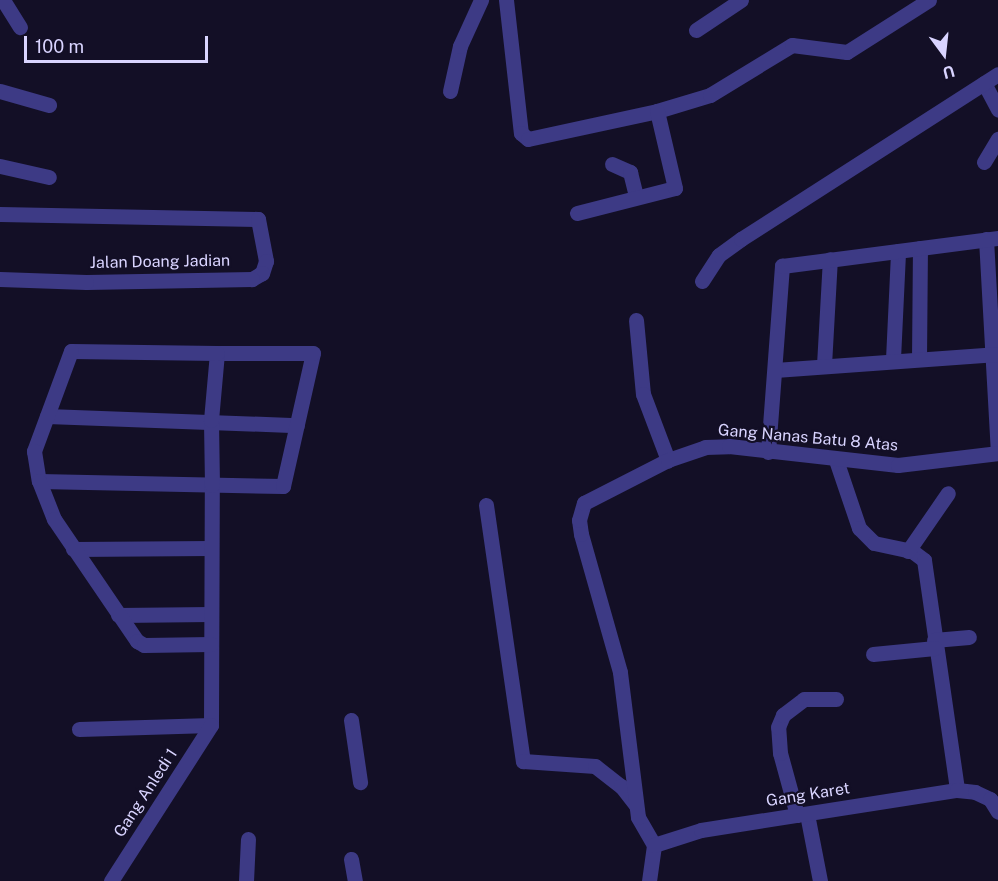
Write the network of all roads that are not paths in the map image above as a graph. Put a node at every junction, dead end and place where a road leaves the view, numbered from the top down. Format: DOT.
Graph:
graph roads {
  1 [pos="481,0"];
  2 [pos="506,0"];
  3 [pos="741,0"];
  4 [pos="929,0"];
  5 [pos="4,7"];
  6 [pos="20,27"];
  7 [pos="696,30"];
  8 [pos="998,74"];
  9 [pos="984,83"];
  10 [pos="0,91"];
  11 [pos="450,91"];
  12 [pos="49,105"];
  13 [pos="998,109"];
  14 [pos="657,111"];
  15 [pos="998,139"];
  16 [pos="984,162"];
  17 [pos="612,164"];
  18 [pos="0,166"];
  19 [pos="49,177"];
  20 [pos="636,196"];
  21 [pos="577,213"];
  22 [pos="0,214"];
  23 [pos="992,238"];
  24 [pos="920,248"];
  25 [pos="898,251"];
  26 [pos="830,259"];
  27 [pos="0,279"];
  28 [pos="702,280"];
  29 [pos="636,320"];
  30 [pos="217,353"];
  31 [pos="994,354"];
  32 [pos="893,359"];
  33 [pos="919,359"];
  34 [pos="824,365"];
  35 [pos="775,370"];
  36 [pos="47,416"];
  37 [pos="211,420"];
  38 [pos="297,425"];
  39 [pos="768,452"];
  40 [pos="998,453"];
  41 [pos="668,460"];
  42 [pos="836,460"];
  43 [pos="39,481"];
  44 [pos="212,485"];
  45 [pos="948,494"];
  46 [pos="486,506"];
  47 [pos="211,548"];
  48 [pos="73,549"];
  49 [pos="908,551"];
  50 [pos="211,614"];
  51 [pos="118,615"];
  52 [pos="969,637"];
  53 [pos="211,644"];
  54 [pos="934,644"];
  55 [pos="873,654"];
  56 [pos="836,699"];
  57 [pos="351,720"];
  58 [pos="211,725"];
  59 [pos="79,729"];
  60 [pos="360,782"];
  61 [pos="957,790"];
  62 [pos="636,805"];
  63 [pos="998,812"];
  64 [pos="802,814"];
  65 [pos="248,839"];
  66 [pos="654,845"];
  67 [pos="351,859"];
  68 [pos="111,881"];
  69 [pos="246,881"];
  70 [pos="355,881"];
  71 [pos="649,881"];
  72 [pos="820,881"];
  1 -- 11 [label="street"];
  2 -- 14 [label="street"];
  3 -- 7 [label="street"];
  4 -- 14 [label="street"];
  5 -- 6 [label="street"];
  8 -- 9 [label="street"];
  9 -- 13 [label="street"];
  9 -- 28 [label="street"];
  10 -- 12 [label="street"];
  14 -- 20 [label="street"];
  15 -- 16 [label="street"];
  17 -- 20 [label="street"];
  18 -- 19 [label="street"];
  20 -- 21 [label="street"];
  22 -- 27 [label="street, Jalan Doang Jadian"];
  23 -- 24 [label="street"];
  23 -- 31 [label="street"];
  24 -- 25 [label="street"];
  24 -- 33 [label="street"];
  25 -- 26 [label="street"];
  25 -- 32 [label="street"];
  26 -- 34 [label="street"];
  26 -- 35 [label="street"];
  29 -- 41 [label="street"];
  30 -- 36 [label="street"];
  30 -- 37 [label="street"];
  30 -- 38 [label="street"];
  31 -- 33 [label="street"];
  31 -- 40 [label="street"];
  32 -- 33 [label="street"];
  32 -- 34 [label="street"];
  34 -- 35 [label="street"];
  35 -- 39 [label="street"];
  36 -- 37 [label="street"];
  36 -- 43 [label="street"];
  37 -- 38 [label="street"];
  37 -- 44 [label="street"];
  38 -- 44 [label="street"];
  39 -- 41 [label="street, Gang Nanas Batu 8 Atas"];
  39 -- 42 [label="street, Gang Nanas Batu 8 Atas"];
  40 -- 42 [label="street, Gang Nanas Batu 8 Atas"];
  41 -- 62 [label="street, Gang Nanas Batu 8 Atas"];
  42 -- 49 [label="street"];
  43 -- 44 [label="street"];
  43 -- 48 [label="street"];
  44 -- 47 [label="street"];
  45 -- 49 [label="street"];
  46 -- 62 [label="street"];
  47 -- 48 [label="street"];
  47 -- 50 [label="street"];
  48 -- 51 [label="street"];
  49 -- 54 [label="street"];
  50 -- 51 [label="street"];
  50 -- 53 [label="street"];
  51 -- 53 [label="street"];
  52 -- 54 [label="street"];
  53 -- 58 [label="street"];
  54 -- 55 [label="street"];
  54 -- 61 [label="street"];
  56 -- 64 [label="street"];
  57 -- 60 [label="street"];
  58 -- 59 [label="street"];
  58 -- 68 [label="street, Gang Anledi 1"];
  61 -- 63 [label="street, Gang Karet"];
  61 -- 64 [label="street, Gang Karet"];
  62 -- 66 [label="street, Gang Nanas Batu 8 Atas"];
  64 -- 66 [label="street, Gang Karet"];
  64 -- 72 [label="street"];
  65 -- 69 [label="street"];
  66 -- 71 [label="street"];
  67 -- 70 [label="street"];
}
